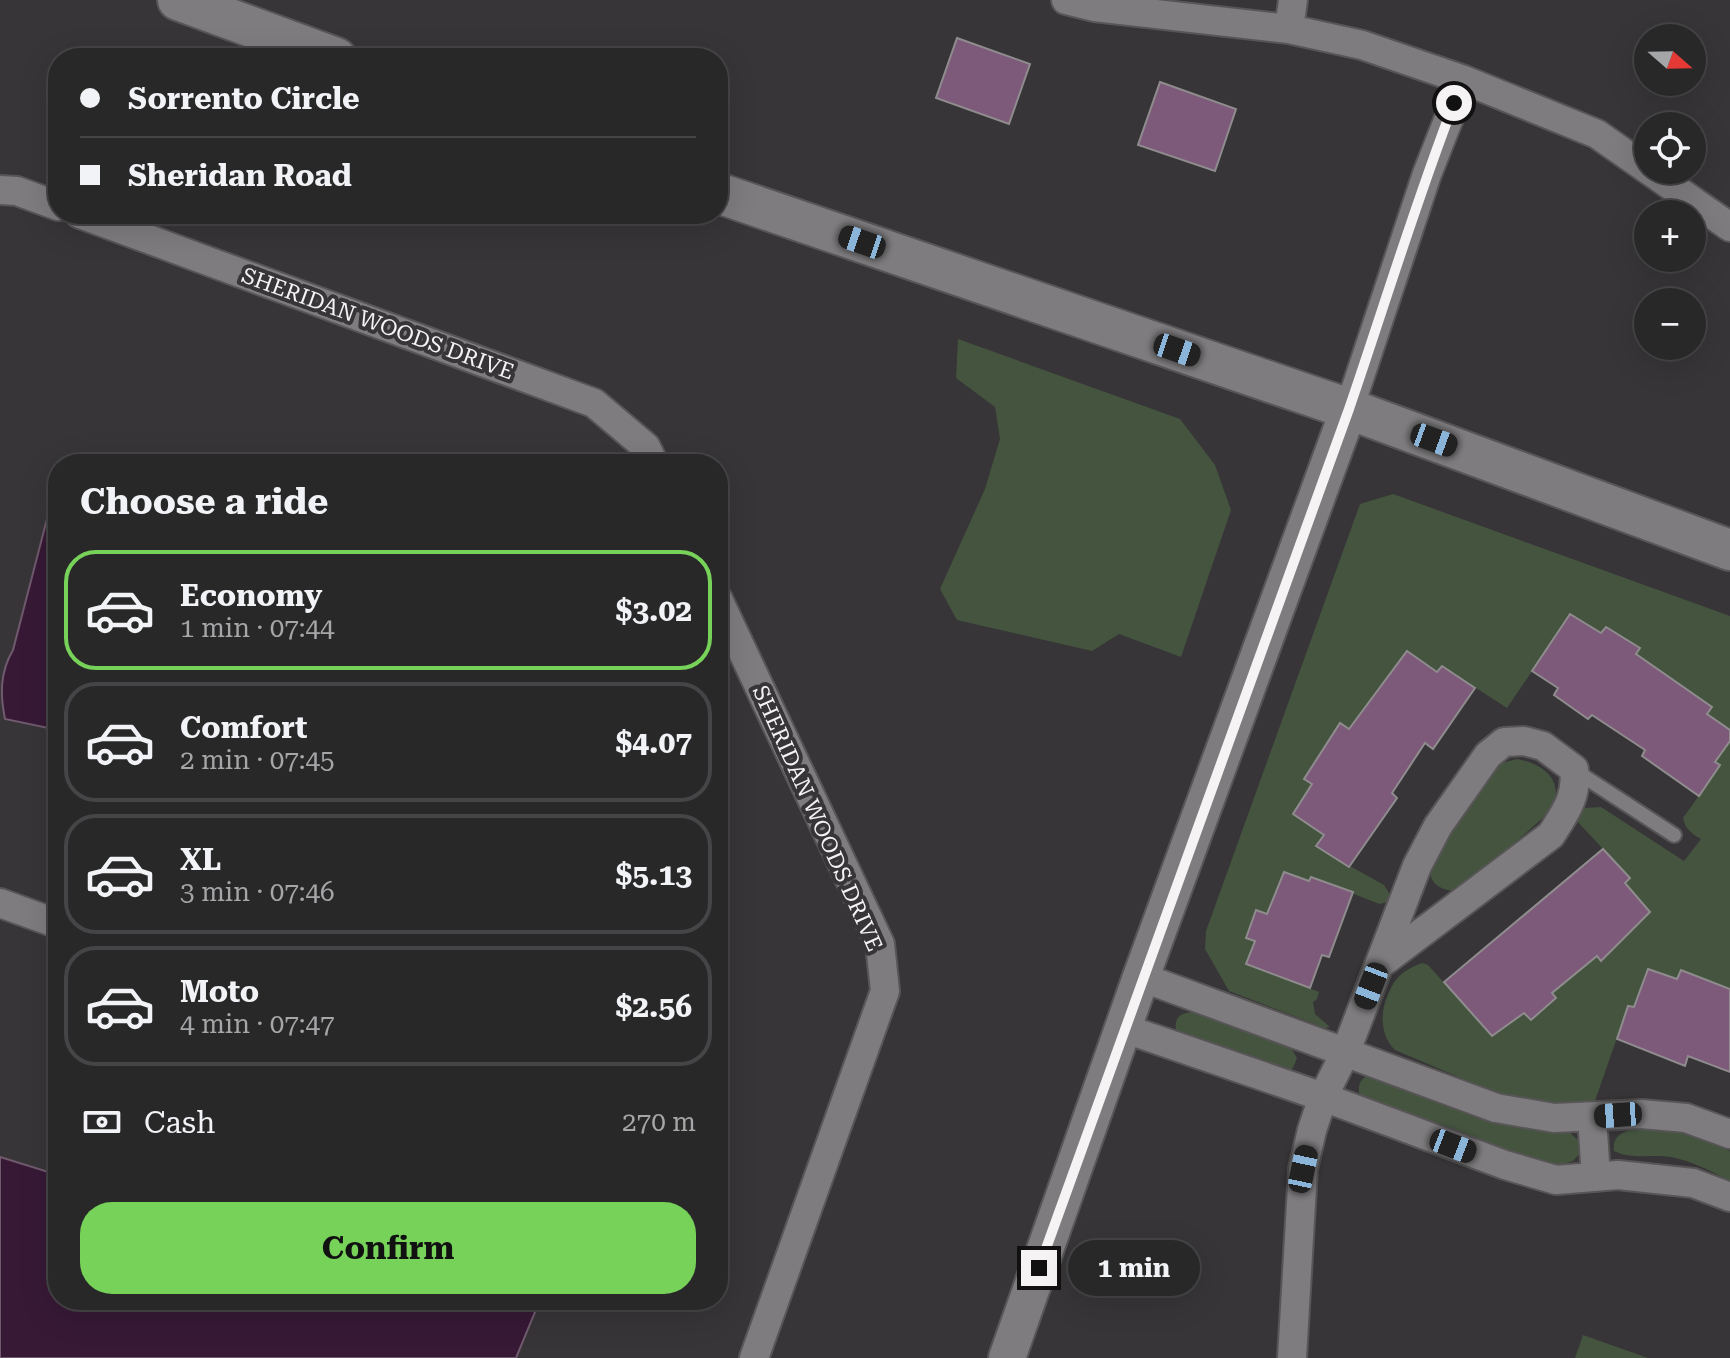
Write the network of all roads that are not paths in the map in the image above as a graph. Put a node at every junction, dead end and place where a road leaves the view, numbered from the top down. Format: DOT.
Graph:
graph roads {
  1 [pos="178,0"];
  2 [pos="1066,0"];
  3 [pos="1293,0"];
  4 [pos="1289,29"];
  5 [pos="309,48"];
  6 [pos="1464,80"];
  7 [pos="0,190"];
  8 [pos="728,196"];
  9 [pos="48,202"];
  10 [pos="107,224"];
  11 [pos="1730,227"];
  12 [pos="1349,409"];
  13 [pos="649,454"];
  14 [pos="1730,550"];
  15 [pos="728,620"];
  16 [pos="1574,769"];
  17 [pos="1674,835"];
  18 [pos="0,903"];
  19 [pos="48,920"];
  20 [pos="1379,965"];
  21 [pos="1141,977"];
  22 [pos="1123,1028"];
  23 [pos="1346,1051"];
  24 [pos="1323,1097"];
  25 [pos="1592,1117"];
  26 [pos="1730,1134"];
  27 [pos="1596,1177"];
  28 [pos="1730,1197"];
  29 [pos="754,1358"];
  30 [pos="1007,1358"];
  31 [pos="1292,1358"];
  1 -- 5 [label="main road"];
  2 -- 4 [label="street"];
  3 -- 4 [label="street"];
  4 -- 6 [label="street"];
  6 -- 11 [label="street"];
  6 -- 12 [label="street"];
  7 -- 9 [label="street"];
  8 -- 12 [label="main road"];
  10 -- 13 [label="street, SHERIDAN WOODS DRIVE"];
  12 -- 14 [label="main road"];
  12 -- 21 [label="street"];
  15 -- 29 [label="street, SHERIDAN WOODS DRIVE"];
  16 -- 17 [label="lane"];
  16 -- 20 [label="street"];
  16 -- 20 [label="street"];
  18 -- 19 [label="street"];
  20 -- 23 [label="street"];
  21 -- 22 [label="street"];
  21 -- 23 [label="street"];
  22 -- 24 [label="street"];
  22 -- 30 [label="street"];
  23 -- 24 [label="street"];
  23 -- 25 [label="street"];
  24 -- 27 [label="street"];
  24 -- 31 [label="street"];
  25 -- 26 [label="street"];
  25 -- 27 [label="street"];
  27 -- 28 [label="street"];
}
